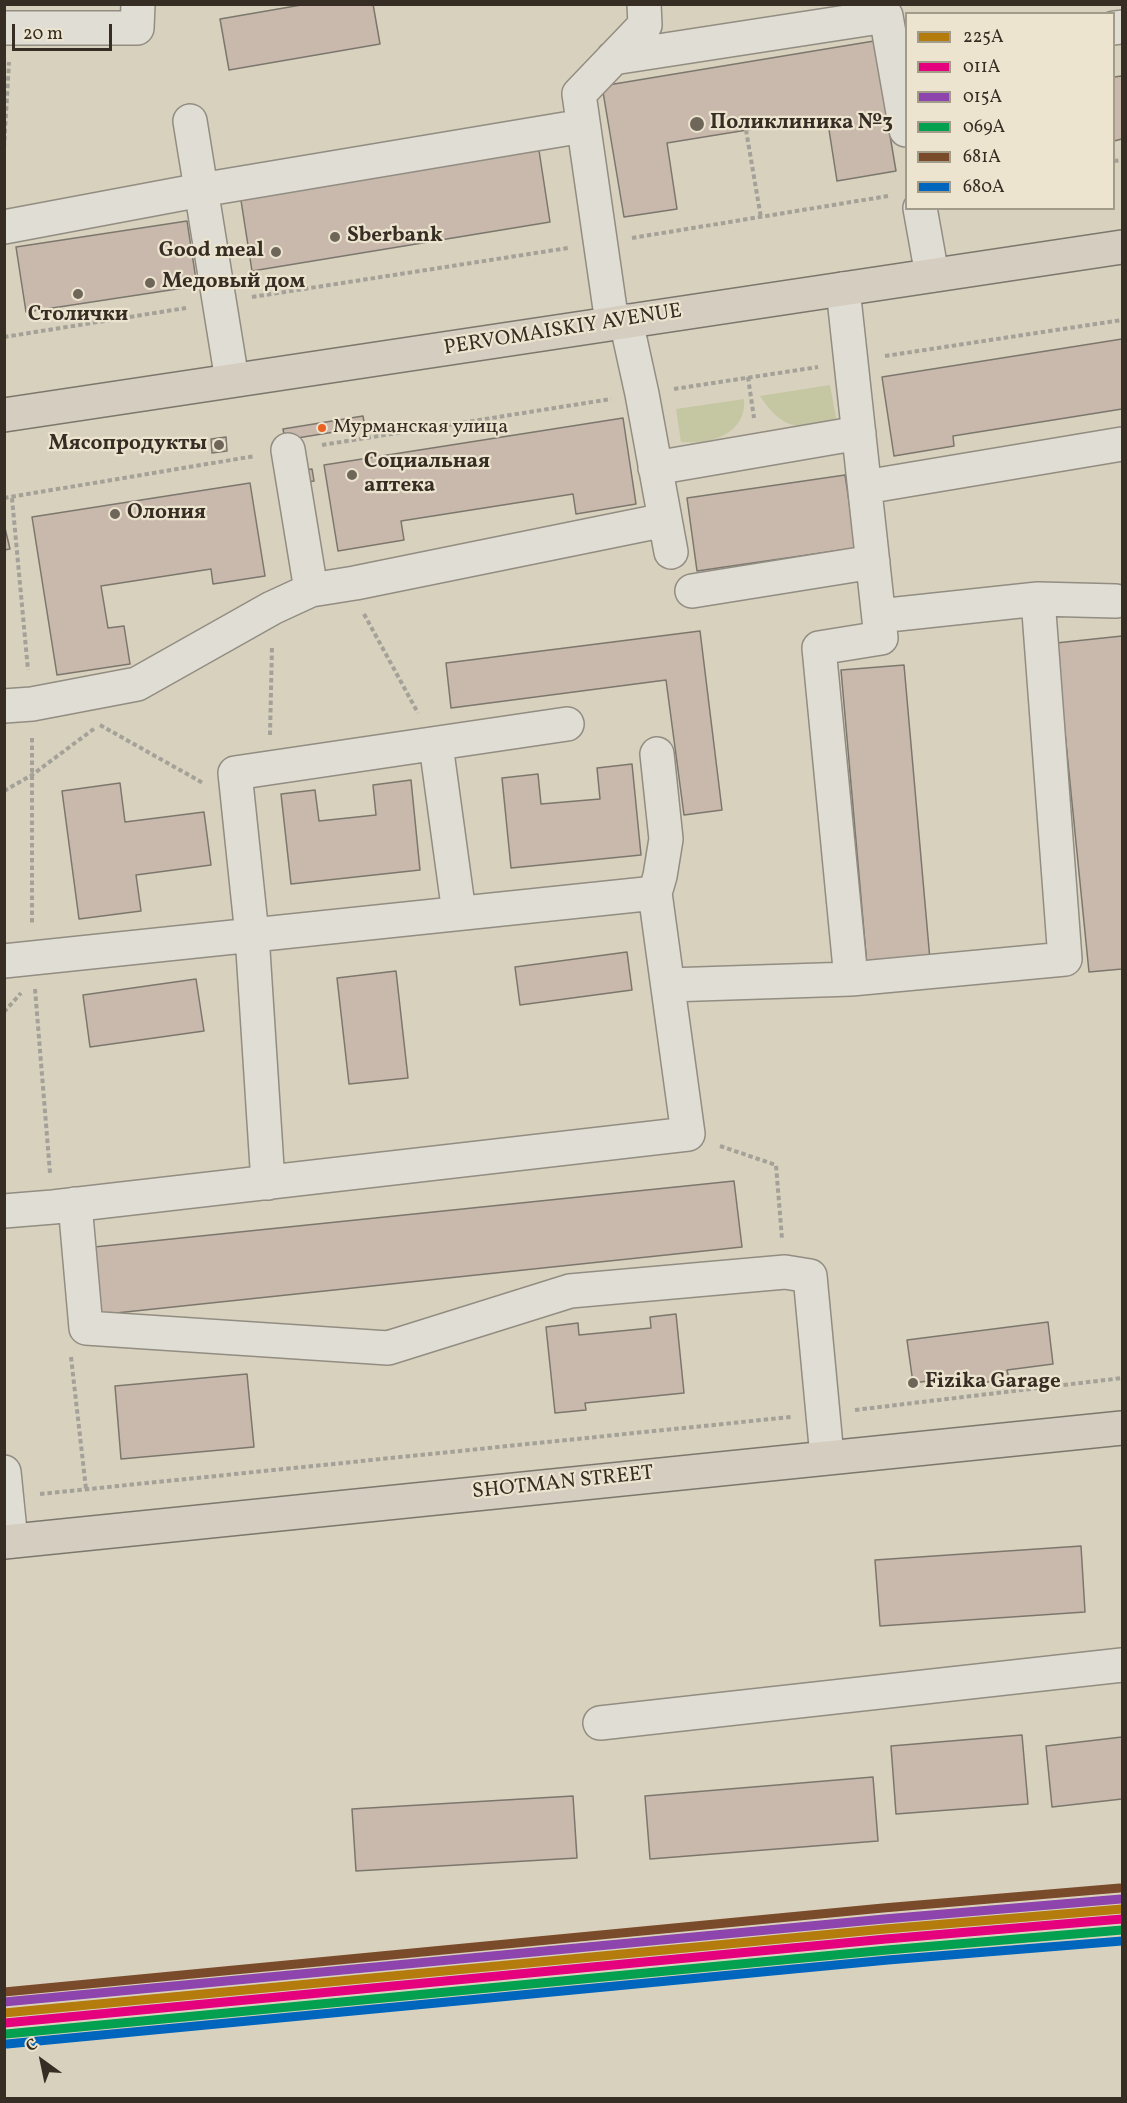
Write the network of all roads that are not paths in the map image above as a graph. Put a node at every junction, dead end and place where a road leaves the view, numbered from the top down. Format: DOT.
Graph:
graph roads {
  1 [pos="138,4"];
  2 [pos="644,4"];
  3 [pos="8,28"];
  4 [pos="614,58"];
  5 [pos="901,63"];
  6 [pos="905,117"];
  7 [pos="190,122"];
  8 [pos="583,126"];
  9 [pos="201,190"];
  10 [pos="911,210"];
  11 [pos="4,227"];
  12 [pos="1122,247"];
  13 [pos="932,275"];
  14 [pos="843,289"];
  15 [pos="619,322"];
  16 [pos="232,380"];
  17 [pos="4,415"];
  18 [pos="859,433"];
  19 [pos="1122,444"];
  20 [pos="288,450"];
  21 [pos="655,468"];
  22 [pos="865,486"];
  23 [pos="665,520"];
  24 [pos="671,552"];
  25 [pos="873,562"];
  26 [pos="311,590"];
  27 [pos="692,591"];
  28 [pos="1038,599"];
  29 [pos="1116,601"];
  30 [pos="879,616"];
  31 [pos="30,704"];
  32 [pos="567,724"];
  33 [pos="436,745"];
  34 [pos="657,754"];
  35 [pos="655,893"];
  36 [pos="459,913"];
  37 [pos="252,935"];
  38 [pos="18,959"];
  39 [pos="851,980"];
  40 [pos="668,986"];
  41 [pos="268,1183"];
  42 [pos="64,1206"];
  43 [pos="4,1210"];
  44 [pos="1122,1428"];
  45 [pos="827,1457"];
  46 [pos="5,1485"];
  47 [pos="8,1541"];
  48 [pos="1122,1665"];
  49 [pos="600,1723"];
  1 -- 3 [label="street"];
  2 -- 4 [label="street"];
  4 -- 5 [label="street"];
  4 -- 8 [label="street"];
  5 -- 6 [label="street"];
  7 -- 9 [label="street"];
  8 -- 9 [label="street"];
  8 -- 15 [label="street"];
  9 -- 11 [label="street"];
  9 -- 16 [label="street"];
  10 -- 13 [label="street"];
  12 -- 13 [label="main road, PERVOMAISKIY AVENUE"];
  13 -- 14 [label="main road, PERVOMAISKIY AVENUE"];
  14 -- 15 [label="main road, PERVOMAISKIY AVENUE"];
  14 -- 18 [label="street"];
  15 -- 16 [label="main road, PERVOMAISKIY AVENUE"];
  15 -- 21 [label="street"];
  16 -- 17 [label="main road, PERVOMAISKIY AVENUE"];
  18 -- 21 [label="street"];
  18 -- 22 [label="street"];
  19 -- 22 [label="street"];
  20 -- 26 [label="street"];
  21 -- 23 [label="street"];
  22 -- 25 [label="street"];
  23 -- 24 [label="street"];
  23 -- 26 [label="street"];
  25 -- 27 [label="street"];
  25 -- 30 [label="street"];
  26 -- 31 [label="street"];
  28 -- 29 [label="street"];
  28 -- 30 [label="street"];
  28 -- 39 [label="street"];
  30 -- 39 [label="street"];
  32 -- 33 [label="street"];
  33 -- 36 [label="street"];
  33 -- 37 [label="street"];
  34 -- 35 [label="street"];
  35 -- 36 [label="street"];
  35 -- 40 [label="street"];
  36 -- 37 [label="street"];
  37 -- 38 [label="street"];
  37 -- 41 [label="street"];
  39 -- 40 [label="street"];
  40 -- 41 [label="street"];
  41 -- 42 [label="street"];
  42 -- 43 [label="street"];
  42 -- 45 [label="street"];
  44 -- 45 [label="main road, SHOTMAN STREET"];
  45 -- 47 [label="main road, SHOTMAN STREET"];
  46 -- 47 [label="street"];
  48 -- 49 [label="street"];
}
